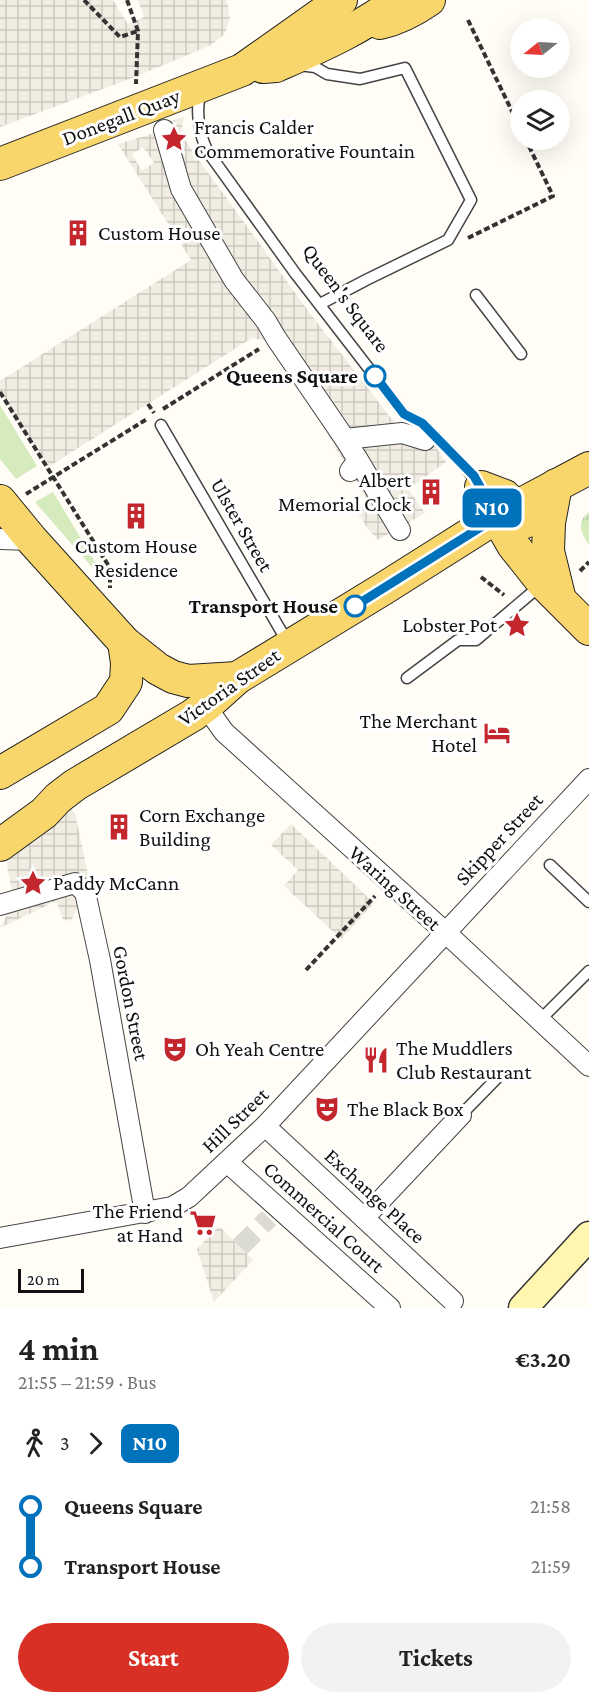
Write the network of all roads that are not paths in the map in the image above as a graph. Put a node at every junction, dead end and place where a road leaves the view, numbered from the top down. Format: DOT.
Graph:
graph roads {
  1 [pos="341,0"];
  2 [pos="398,0"];
  3 [pos="429,0"];
  4 [pos="356,29"];
  5 [pos="276,66"];
  6 [pos="242,70"];
  7 [pos="203,85"];
  8 [pos="164,130"];
  9 [pos="2,163"];
  10 [pos="476,295"];
  11 [pos="320,304"];
  12 [pos="521,354"];
  13 [pos="161,425"];
  14 [pos="345,439"];
  15 [pos="425,440"];
  16 [pos="589,468"];
  17 [pos="556,485"];
  18 [pos="494,503"];
  19 [pos="2,504"];
  20 [pos="400,530"];
  21 [pos="0,539"];
  22 [pos="32,540"];
  23 [pos="548,550"];
  24 [pos="552,591"];
  25 [pos="589,629"];
  26 [pos="117,634"];
  27 [pos="289,646"];
  28 [pos="237,678"];
  29 [pos="407,678"];
  30 [pos="208,704"];
  31 [pos="0,773"];
  32 [pos="589,779"];
  33 [pos="75,784"];
  34 [pos="0,818"];
  35 [pos="0,845"];
  36 [pos="550,865"];
  37 [pos="589,902"];
  38 [pos="0,905"];
  39 [pos="445,933"];
  40 [pos="589,971"];
  41 [pos="542,1026"];
  42 [pos="589,1066"];
  43 [pos="500,1074"];
  44 [pos="461,1115"];
  45 [pos="265,1126"];
  46 [pos="227,1162"];
  47 [pos="146,1213"];
  48 [pos="364,1218"];
  49 [pos="589,1236"];
  50 [pos="0,1238"];
  51 [pos="453,1301"];
  52 [pos="532,1303"];
  53 [pos="390,1308"];
  1 -- 6 [label="main road, Donegall Quay"];
  2 -- 4 [label="main road, Donegall Quay"];
  3 -- 4 [label="main road, Donegall Quay"];
  4 -- 5 [label="main road, Donegall Quay"];
  5 -- 6 [label="main road, Donegall Quay"];
  5 -- 11 [label="lane"];
  6 -- 7 [label="main road, Donegall Quay"];
  7 -- 9 [label="main road, Donegall Quay"];
  7 -- 11 [label="lane, Queen's Square"];
  8 -- 14 [label="street"];
  10 -- 12 [label="lane"];
  11 -- 18 [label="lane, Queen's Square"];
  13 -- 27 [label="lane, Ulster Street"];
  14 -- 15 [label="street"];
  14 -- 20 [label="street"];
  16 -- 17 [label="main road, Victoria Street"];
  17 -- 18 [label="main road, Victoria Street"];
  17 -- 23 [label="main road"];
  18 -- 23 [label="main road"];
  18 -- 24 [label="main road"];
  18 -- 27 [label="main road, Victoria Street"];
  19 -- 22 [label="main road"];
  21 -- 22 [label="street"];
  22 -- 26 [label="main road"];
  23 -- 24 [label="main road"];
  24 -- 25 [label="main road"];
  24 -- 29 [label="lane"];
  26 -- 28 [label="main road"];
  26 -- 31 [label="main road"];
  27 -- 28 [label="main road, Victoria Street"];
  28 -- 30 [label="main road, Victoria Street"];
  30 -- 33 [label="main road, Victoria Street"];
  30 -- 39 [label="street, Waring Street"];
  32 -- 39 [label="street, Skipper Street"];
  33 -- 34 [label="main road"];
  33 -- 35 [label="main road, Victoria Street"];
  36 -- 37 [label="lane"];
  38 -- 47 [label="street, Gordon Street"];
  39 -- 41 [label="street, Waring Street"];
  39 -- 45 [label="street, Hill Street"];
  40 -- 41 [label="lane"];
  41 -- 42 [label="street, Waring Street"];
  43 -- 44 [label="lane"];
  44 -- 48 [label="street"];
  45 -- 46 [label="street, Hill Street"];
  45 -- 48 [label="street, Exchange Place"];
  46 -- 47 [label="street, Hill Street"];
  46 -- 53 [label="street, Commercial Court"];
  47 -- 50 [label="street, Hill Street"];
  48 -- 51 [label="street, Exchange Place"];
  49 -- 52 [label="street"];
}
